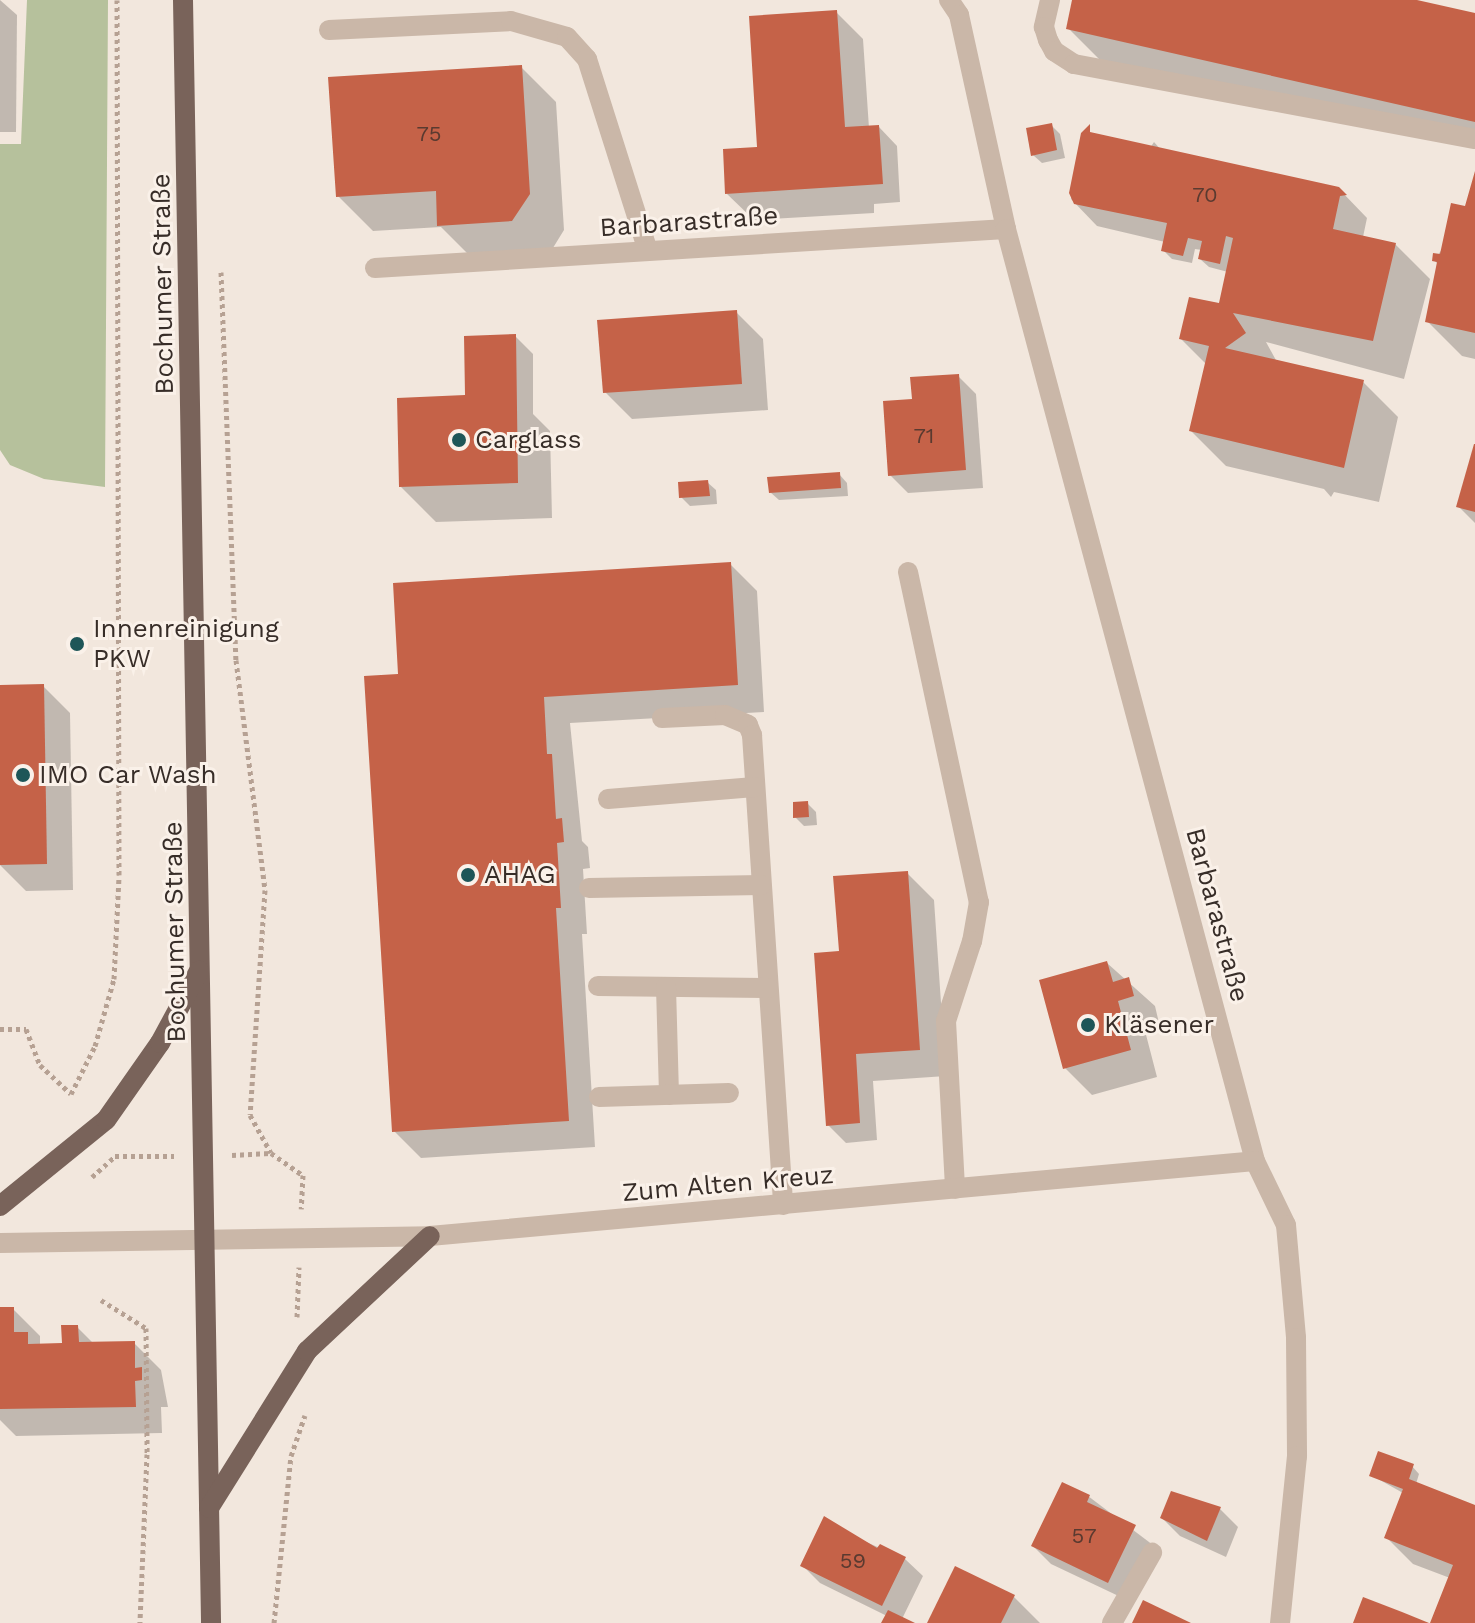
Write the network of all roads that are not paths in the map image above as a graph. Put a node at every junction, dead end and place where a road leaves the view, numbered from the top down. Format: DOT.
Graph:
graph roads {
  1 [pos="183,0"];
  2 [pos="949,0"];
  3 [pos="1050,0"];
  4 [pos="329,30"];
  5 [pos="1475,139"];
  6 [pos="1006,229"];
  7 [pos="648,251"];
  8 [pos="375,268"];
  9 [pos="908,572"];
  10 [pos="662,718"];
  11 [pos="755,787"];
  12 [pos="608,799"];
  13 [pos="761,885"];
  14 [pos="589,888"];
  15 [pos="201,967"];
  16 [pos="598,986"];
  17 [pos="666,987"];
  18 [pos="768,988"];
  19 [pos="729,1093"];
  20 [pos="669,1095"];
  21 [pos="599,1097"];
  22 [pos="1255,1161"];
  23 [pos="955,1189"];
  24 [pos="783,1205"];
  25 [pos="0,1206"];
  26 [pos="430,1236"];
  27 [pos="0,1243"];
  28 [pos="204,1243"];
  29 [pos="209,1508"];
  30 [pos="1152,1553"];
  31 [pos="211,1623"];
  32 [pos="1112,1623"];
  33 [pos="1280,1623"];
  1 -- 15 [label="main road, Bochumer Straße"];
  2 -- 6 [label="street, Barbarastraße"];
  3 -- 5 [label="street"];
  4 -- 7 [label="street"];
  6 -- 7 [label="street, Barbarastraße"];
  6 -- 22 [label="street, Barbarastraße"];
  7 -- 8 [label="street, Barbarastraße"];
  9 -- 23 [label="street"];
  10 -- 11 [label="street"];
  11 -- 12 [label="street"];
  11 -- 13 [label="street"];
  13 -- 14 [label="street"];
  13 -- 18 [label="street"];
  15 -- 25 [label="main road"];
  15 -- 28 [label="main road, Bochumer Straße"];
  16 -- 17 [label="street"];
  17 -- 18 [label="street"];
  17 -- 20 [label="street"];
  18 -- 24 [label="street"];
  19 -- 20 [label="street"];
  20 -- 21 [label="street"];
  22 -- 23 [label="street, Zum Alten Kreuz"];
  22 -- 33 [label="street, Barbarastraße"];
  23 -- 24 [label="street, Zum Alten Kreuz"];
  24 -- 26 [label="street, Zum Alten Kreuz"];
  26 -- 28 [label="street, Zum Alten Kreuz"];
  26 -- 29 [label="main road"];
  27 -- 28 [label="street, Zum Alten Kreuz"];
  28 -- 29 [label="main road, Bochumer Straße"];
  29 -- 31 [label="main road, Bochumer Straße"];
  30 -- 32 [label="street"];
}
